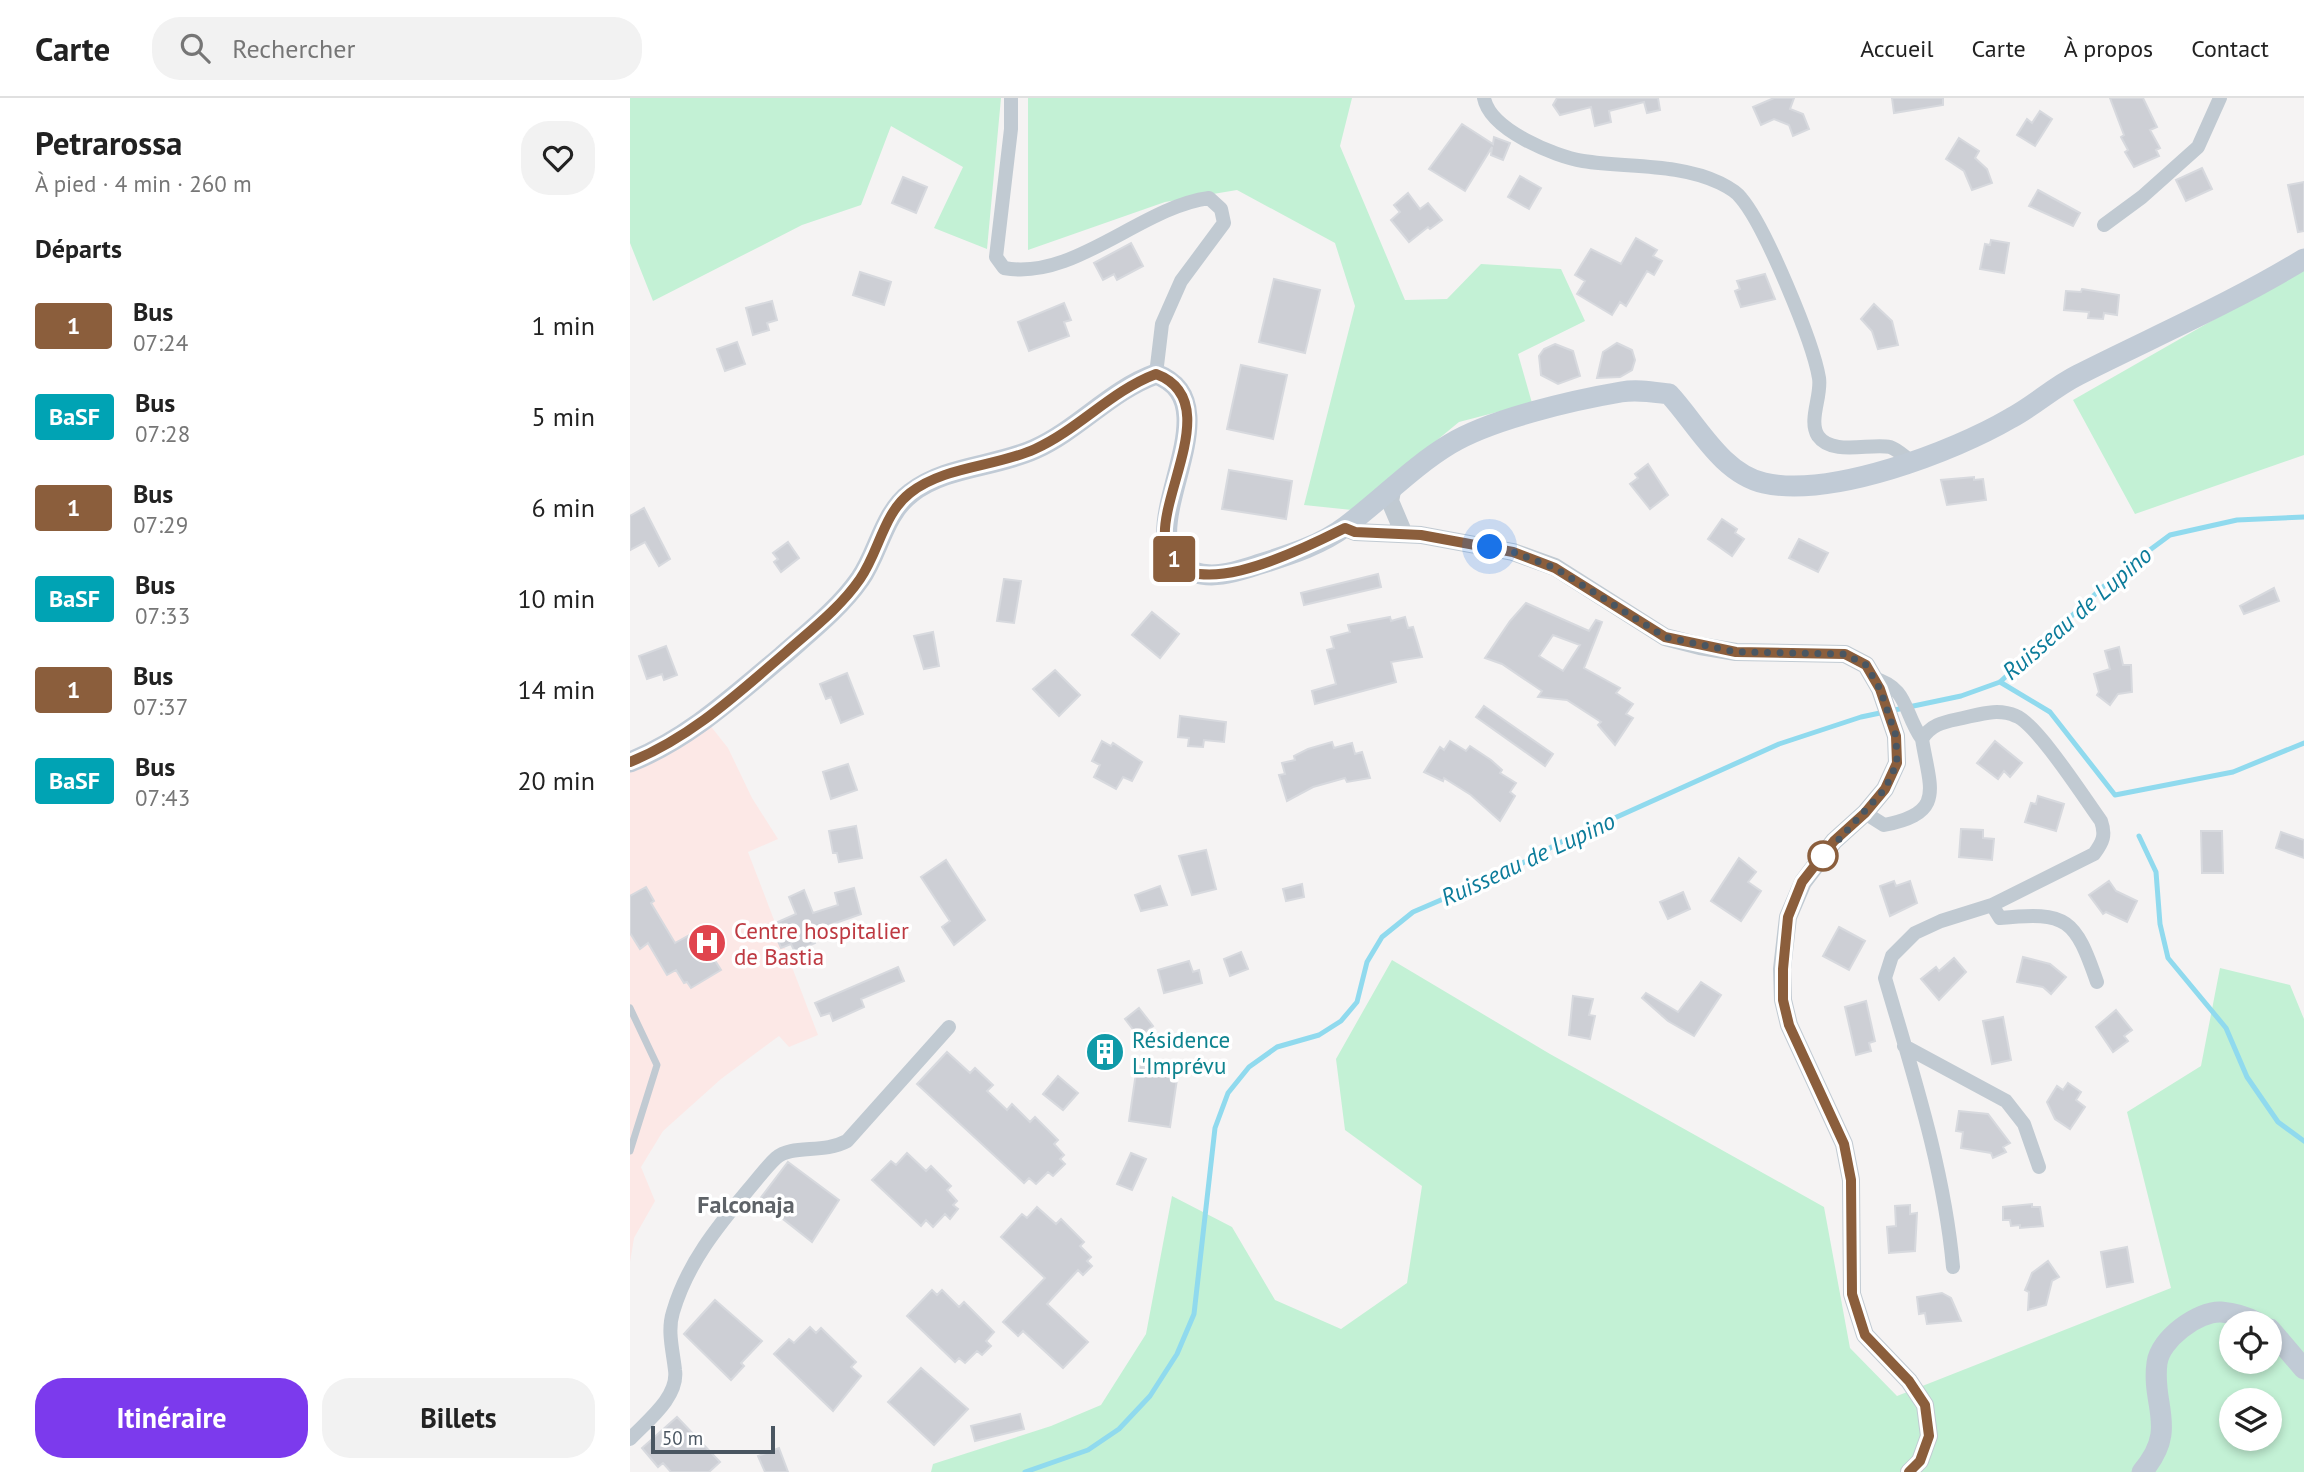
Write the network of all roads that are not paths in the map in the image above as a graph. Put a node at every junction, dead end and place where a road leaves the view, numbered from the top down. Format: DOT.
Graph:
graph roads {
  1 [pos="1011,98"];
  2 [pos="1484,98"];
  3 [pos="2220,98"];
  4 [pos="2104,225"];
  5 [pos="2304,259"];
  6 [pos="1156,374"];
  7 [pos="1912,462"];
  8 [pos="1393,486"];
  9 [pos="1345,528"];
  10 [pos="1404,534"];
  11 [pos="1877,683"];
  12 [pos="1922,739"];
  13 [pos="630,762"];
  14 [pos="1865,813"];
  15 [pos="1992,905"];
  16 [pos="2096,982"];
  17 [pos="630,1008"];
  18 [pos="949,1027"];
  19 [pos="1904,1046"];
  20 [pos="630,1151"];
  21 [pos="2039,1167"];
  22 [pos="1953,1267"];
  23 [pos="2219,1312"];
  24 [pos="2282,1343"];
  25 [pos="2304,1369"];
  26 [pos="630,1439"];
  27 [pos="1909,1472"];
  28 [pos="2142,1472"];
  1 -- 6 [label="street"];
  2 -- 7 [label="street"];
  3 -- 4 [label="street"];
  5 -- 7 [label="main road"];
  6 -- 9 [label="main road"];
  6 -- 13 [label="main road"];
  7 -- 8 [label="main road"];
  8 -- 9 [label="main road"];
  8 -- 10 [label="street"];
  9 -- 10 [label="street"];
  10 -- 11 [label="street"];
  11 -- 12 [label="street"];
  11 -- 14 [label="street"];
  12 -- 14 [label="street"];
  12 -- 15 [label="street"];
  14 -- 27 [label="street"];
  15 -- 16 [label="street"];
  15 -- 19 [label="street"];
  17 -- 20 [label="lane"];
  18 -- 26 [label="street"];
  19 -- 21 [label="street"];
  19 -- 22 [label="street"];
  23 -- 28 [label="main road"];
  24 -- 25 [label="main road"];
}
